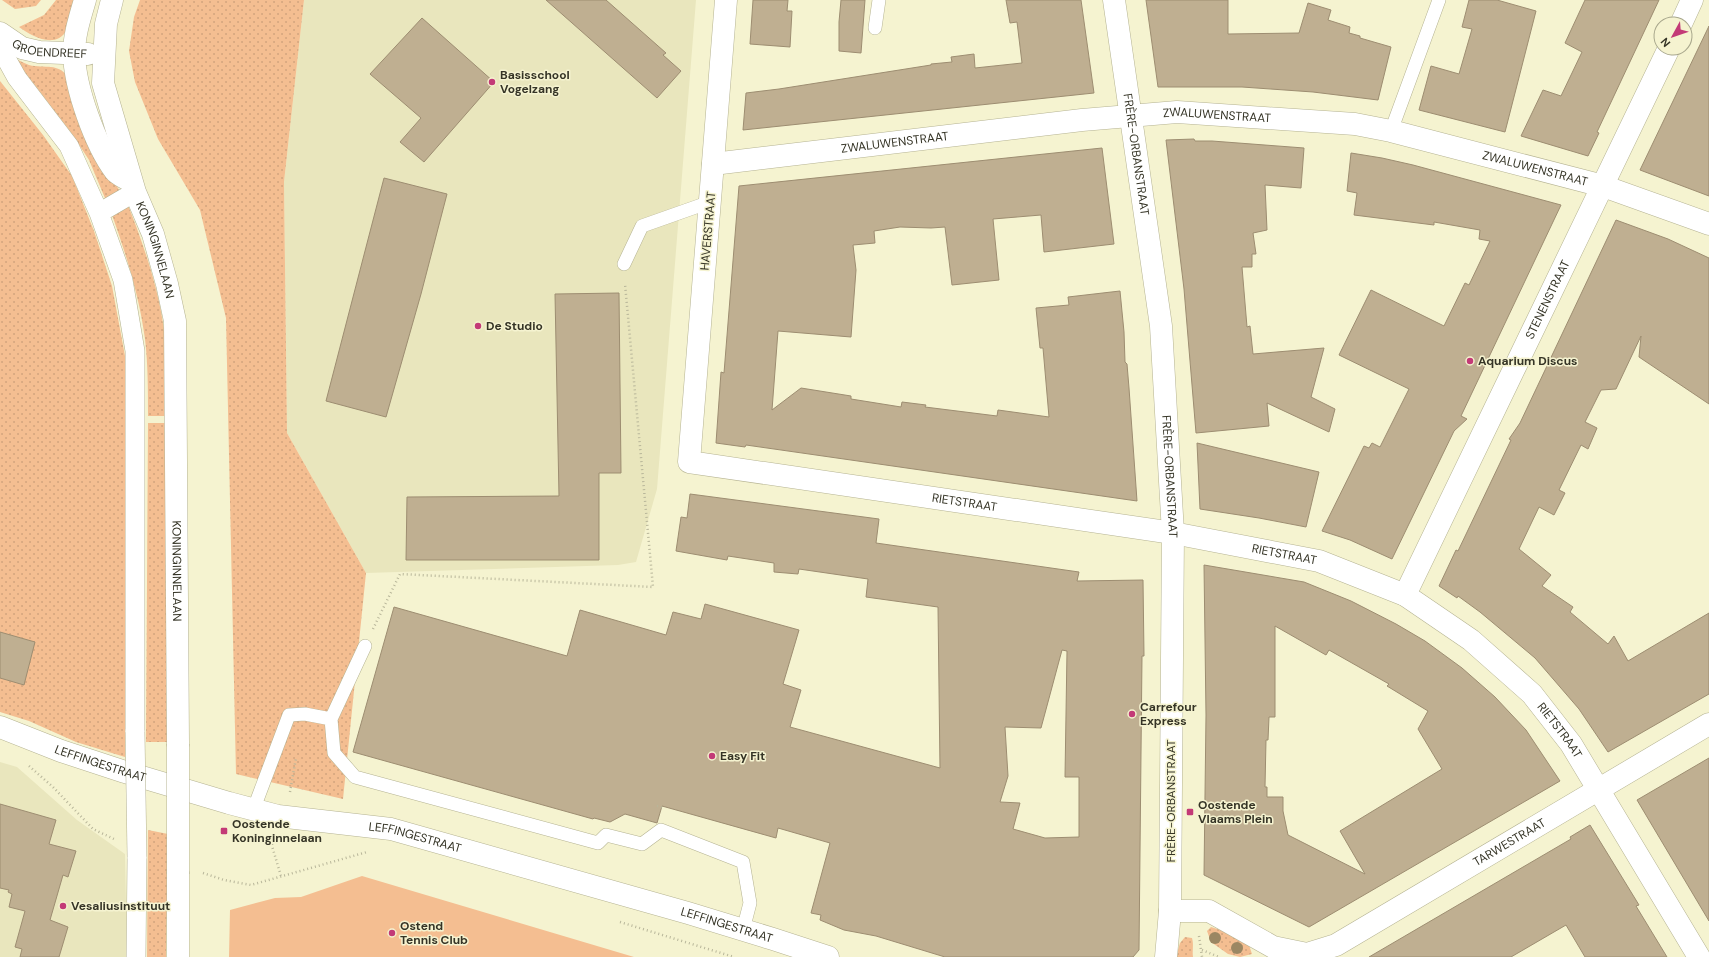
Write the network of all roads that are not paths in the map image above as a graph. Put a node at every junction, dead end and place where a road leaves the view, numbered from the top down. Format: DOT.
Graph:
graph roads {
  1 [pos="86,0"];
  2 [pos="112,0"];
  3 [pos="726,0"];
  4 [pos="879,0"];
  5 [pos="1114,0"];
  6 [pos="1439,0"];
  7 [pos="1692,0"];
  8 [pos="1684,16"];
  9 [pos="875,28"];
  10 [pos="0,33"];
  11 [pos="0,39"];
  12 [pos="74,54"];
  13 [pos="103,54"];
  14 [pos="1665,56"];
  15 [pos="1131,116"];
  16 [pos="1391,131"];
  17 [pos="713,164"];
  18 [pos="1603,186"];
  19 [pos="133,187"];
  20 [pos="710,202"];
  21 [pos="99,213"];
  22 [pos="1709,224"];
  23 [pos="624,264"];
  24 [pos="690,462"];
  25 [pos="1173,532"];
  26 [pos="1406,595"];
  27 [pos="365,646"];
  28 [pos="331,719"];
  29 [pos="1709,724"];
  30 [pos="0,727"];
  31 [pos="1599,788"];
  32 [pos="254,808"];
  33 [pos="1170,911"];
  34 [pos="743,930"];
  35 [pos="136,957"];
  36 [pos="178,957"];
  37 [pos="828,957"];
  38 [pos="1166,957"];
  39 [pos="1699,957"];
  1 -- 12 [label="street"];
  2 -- 13 [label="street, KONINGINNELAAN"];
  3 -- 17 [label="street, HAVERSTRAAT"];
  4 -- 9 [label="lane"];
  5 -- 15 [label="street, FRÈRE-ORBANSTRAAT"];
  6 -- 16 [label="lane"];
  7 -- 8 [label="street"];
  10 -- 12 [label="street, GROENDREEF"];
  11 -- 21 [label="street"];
  12 -- 13 [label="street, GROENDREEF"];
  12 -- 19 [label="street"];
  13 -- 19 [label="street, KONINGINNELAAN"];
  14 -- 18 [label="street, STENENSTRAAT"];
  15 -- 16 [label="street, ZWALUWENSTRAAT"];
  15 -- 17 [label="street, ZWALUWENSTRAAT"];
  15 -- 25 [label="street, FRÈRE-ORBANSTRAAT"];
  16 -- 18 [label="street, ZWALUWENSTRAAT"];
  17 -- 20 [label="street, HAVERSTRAAT"];
  18 -- 22 [label="street, ZWALUWENSTRAAT"];
  18 -- 26 [label="street, STENENSTRAAT"];
  19 -- 21 [label="street, KONINGINNELAAN"];
  19 -- 36 [label="street, KONINGINNELAAN, bridge"];
  20 -- 23 [label="lane"];
  20 -- 24 [label="street, HAVERSTRAAT"];
  21 -- 35 [label="street, bridge"];
  24 -- 25 [label="street, RIETSTRAAT"];
  25 -- 26 [label="street, RIETSTRAAT"];
  25 -- 33 [label="street, FRÈRE-ORBANSTRAAT"];
  26 -- 31 [label="street, RIETSTRAAT"];
  27 -- 28 [label="lane"];
  28 -- 32 [label="lane"];
  28 -- 34 [label="lane"];
  29 -- 31 [label="street, TARWESTRAAT"];
  30 -- 32 [label="street, LEFFINGESTRAAT"];
  31 -- 33 [label="street, TARWESTRAAT"];
  31 -- 39 [label="street, RIETSTRAAT"];
  32 -- 34 [label="street, LEFFINGESTRAAT"];
  33 -- 38 [label="street, FRÈRE-ORBANSTRAAT"];
  34 -- 37 [label="street, LEFFINGESTRAAT"];
}
